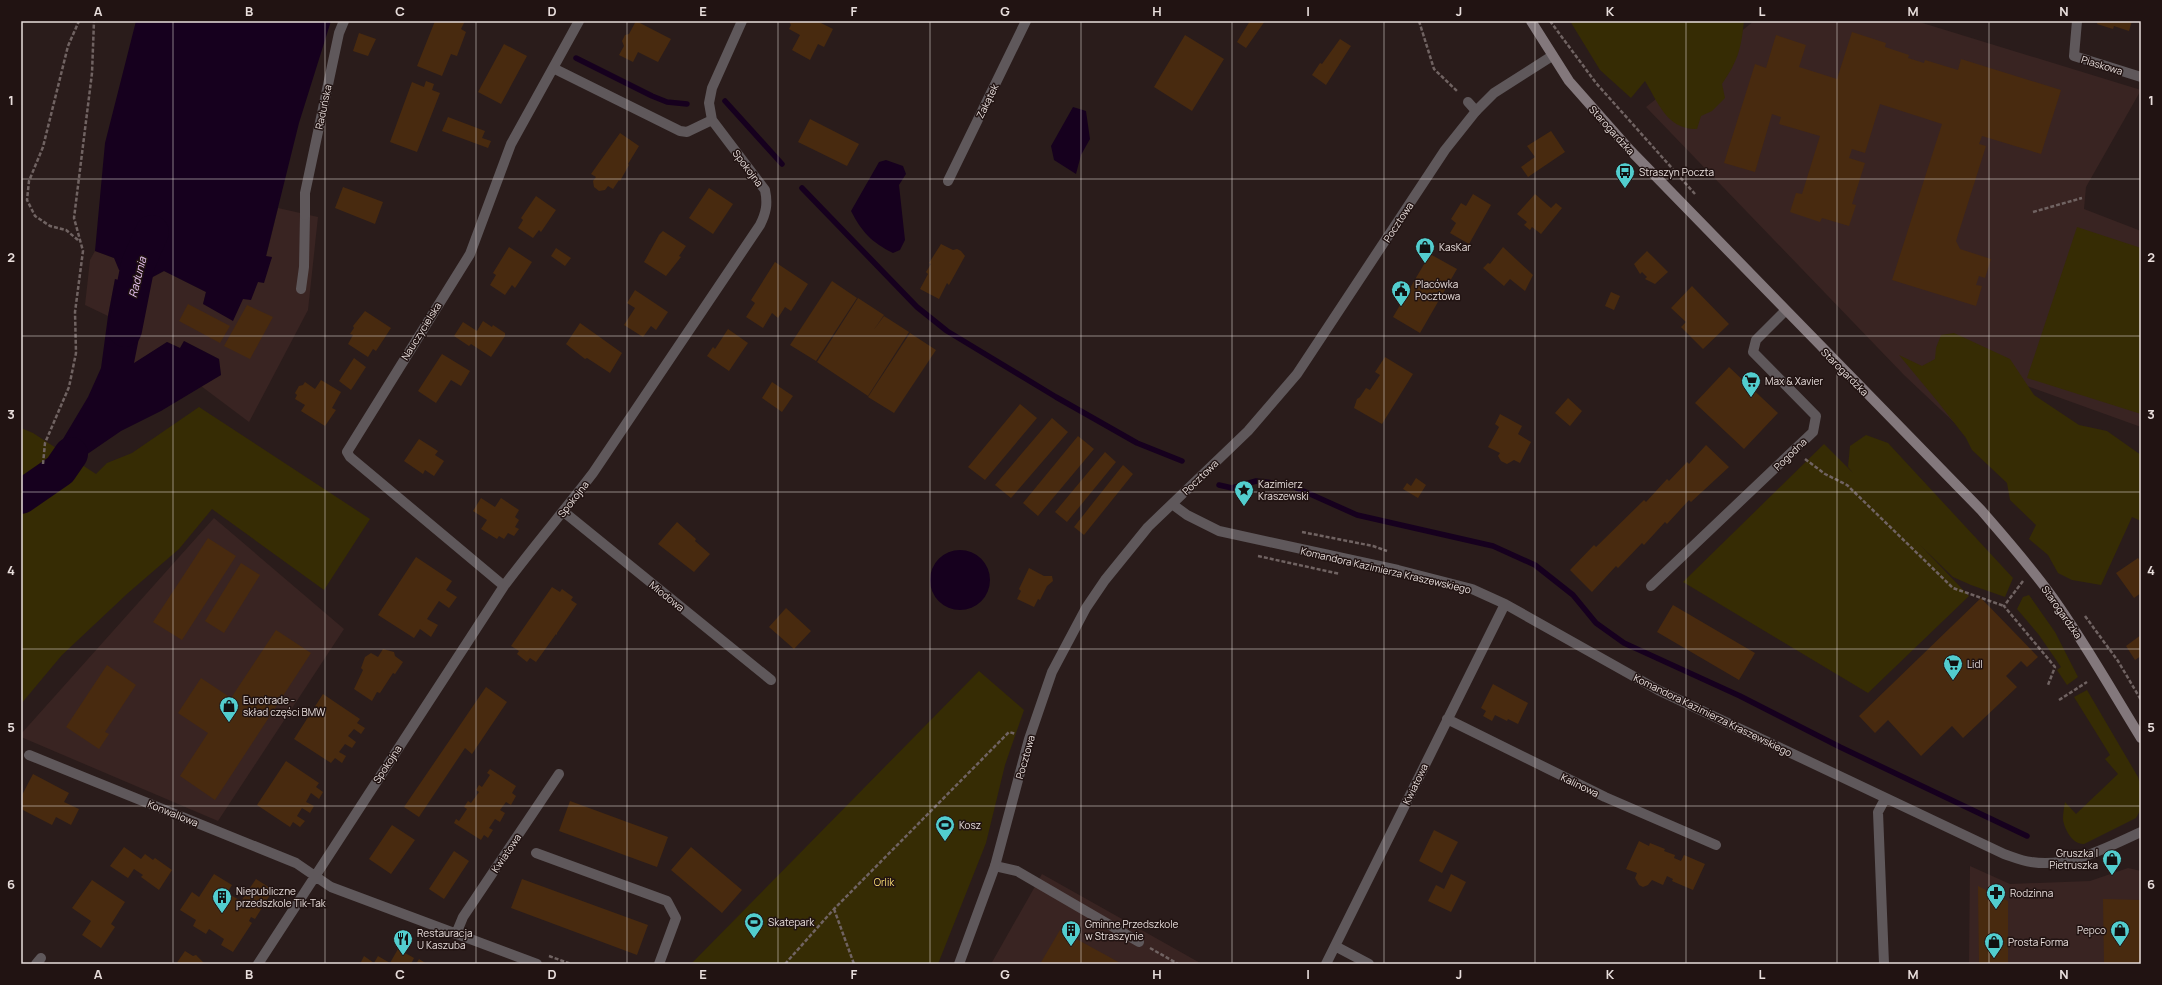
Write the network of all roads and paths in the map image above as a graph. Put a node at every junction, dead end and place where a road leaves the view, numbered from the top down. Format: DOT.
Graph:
graph roads {
  1 [pos="79,21"];
  2 [pos="94,21"];
  3 [pos="344,21"];
  4 [pos="579,21"];
  5 [pos="742,21"];
  6 [pos="1026,21"];
  7 [pos="1419,21"];
  8 [pos="1531,21"];
  9 [pos="2077,21"];
  10 [pos="1552,56"];
  11 [pos="553,68"];
  12 [pos="2141,77"];
  13 [pos="1468,102"];
  14 [pos="1476,110"];
  15 [pos="712,120"];
  16 [pos="948,181"];
  17 [pos="2082,198"];
  18 [pos="2034,212"];
  19 [pos="79,240"];
  20 [pos="301,289"];
  21 [pos="1785,311"];
  22 [pos="1795,449"];
  23 [pos="43,464"];
  24 [pos="1172,504"];
  25 [pos="564,512"];
  26 [pos="1298,532"];
  27 [pos="1390,553"];
  28 [pos="2024,581"];
  29 [pos="504,586"];
  30 [pos="1651,586"];
  31 [pos="1505,604"];
  32 [pos="2004,606"];
  33 [pos="2118,661"];
  34 [pos="2113,665"];
  35 [pos="771,680"];
  36 [pos="2087,682"];
  37 [pos="2048,685"];
  38 [pos="2059,700"];
  39 [pos="1447,719"];
  40 [pos="1020,736"];
  41 [pos="2141,738"];
  42 [pos="29,755"];
  43 [pos="559,774"];
  44 [pos="1885,799"];
  45 [pos="2141,832"];
  46 [pos="1716,845"];
  47 [pos="536,854"];
  48 [pos="995,866"];
  49 [pos="314,877"];
  50 [pos="834,909"];
  51 [pos="456,934"];
  52 [pos="1139,942"];
  53 [pos="1335,946"];
  54 [pos="258,964"];
  55 [pos="537,964"];
  56 [pos="659,964"];
  57 [pos="785,964"];
  58 [pos="854,964"];
  59 [pos="959,964"];
  60 [pos="1178,964"];
  61 [pos="1326,964"];
  62 [pos="1369,964"];
  63 [pos="1884,964"];
  1 -- 19 [label="path"];
  2 -- 19 [label="path"];
  3 -- 20 [label="street, Raduńska"];
  4 -- 11 [label="street, Nauczycielska"];
  5 -- 15 [label="street, Spokojna"];
  6 -- 16 [label="street, Zakątek"];
  7 -- 13 [label="path"];
  8 -- 10 [label="main road, Starogardzka"];
  9 -- 12 [label="street, Piaskowa"];
  10 -- 14 [label="street, Pocztowa"];
  10 -- 21 [label="main road, Starogardzka"];
  11 -- 15 [label="street"];
  11 -- 29 [label="street, Nauczycielska"];
  13 -- 14 [label="street"];
  14 -- 24 [label="street, Pocztowa"];
  15 -- 25 [label="street, Spokojna"];
  17 -- 18 [label="path"];
  19 -- 23 [label="path"];
  21 -- 22 [label="street, Pogodna"];
  21 -- 41 [label="main road, Starogardzka"];
  22 -- 30 [label="street, Pogodna"];
  22 -- 32 [label="path"];
  24 -- 31 [label="street, Komandora Kazimierza Kraszewskiego"];
  24 -- 48 [label="street, Pocztowa"];
  25 -- 29 [label="street, Spokojna"];
  25 -- 35 [label="street, Miodowa"];
  26 -- 27 [label="path"];
  28 -- 32 [label="path"];
  29 -- 49 [label="street, Spokojna"];
  31 -- 39 [label="street, Kwiatowa"];
  31 -- 44 [label="street, Komandora Kazimierza Kraszewskiego"];
  32 -- 37 [label="path"];
  33 -- 34 [label="path"];
  36 -- 38 [label="path"];
  39 -- 46 [label="street, Kalinowa"];
  39 -- 53 [label="street, Kwiatowa"];
  40 -- 50 [label="path"];
  42 -- 49 [label="street, Konwaliowa"];
  43 -- 51 [label="street, Kwiatowa"];
  44 -- 45 [label="street, Komandora Kazimierza Kraszewskiego"];
  44 -- 63 [label="street"];
  47 -- 56 [label="street"];
  48 -- 52 [label="street"];
  48 -- 59 [label="street, Pocztowa"];
  49 -- 51 [label="street"];
  49 -- 54 [label="street, Spokojna"];
  50 -- 57 [label="path"];
  50 -- 58 [label="path"];
  51 -- 55 [label="street"];
  52 -- 60 [label="path"];
  53 -- 61 [label="street, Kwiatowa"];
  53 -- 62 [label="street"];
}
